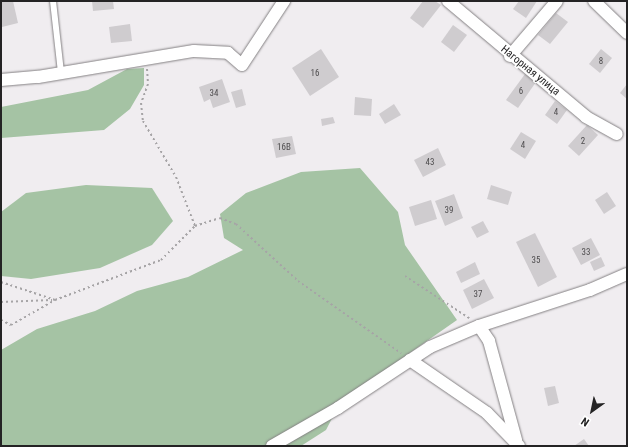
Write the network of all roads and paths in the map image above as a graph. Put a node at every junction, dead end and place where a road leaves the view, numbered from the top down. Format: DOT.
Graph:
graph roads {
  1 [pos="53,1"];
  2 [pos="284,1"];
  3 [pos="448,1"];
  4 [pos="557,1"];
  5 [pos="594,1"];
  6 [pos="627,33"];
  7 [pos="510,56"];
  8 [pos="147,60"];
  9 [pos="61,72"];
  10 [pos="1,80"];
  11 [pos="617,134"];
  12 [pos="195,226"];
  13 [pos="627,274"];
  14 [pos="405,276"];
  15 [pos="1,282"];
  16 [pos="55,300"];
  17 [pos="1,302"];
  18 [pos="1,320"];
  19 [pos="479,326"];
  20 [pos="410,360"];
  21 [pos="518,444"];
  22 [pos="272,446"];
  1 -- 9 [label="lane"];
  2 -- 8 [label="street"];
  3 -- 7 [label="street, Нагорная улица"];
  4 -- 7 [label="street"];
  5 -- 6 [label="street"];
  7 -- 11 [label="street, Нагорная улица"];
  8 -- 9 [label="street"];
  8 -- 12 [label="path"];
  9 -- 10 [label="street"];
  12 -- 16 [label="path"];
  12 -- 20 [label="path"];
  13 -- 19 [label="street"];
  14 -- 19 [label="path"];
  15 -- 16 [label="path"];
  16 -- 17 [label="path"];
  16 -- 18 [label="path"];
  19 -- 20 [label="street"];
  19 -- 21 [label="street"];
  20 -- 21 [label="street"];
  20 -- 22 [label="street"];
}
